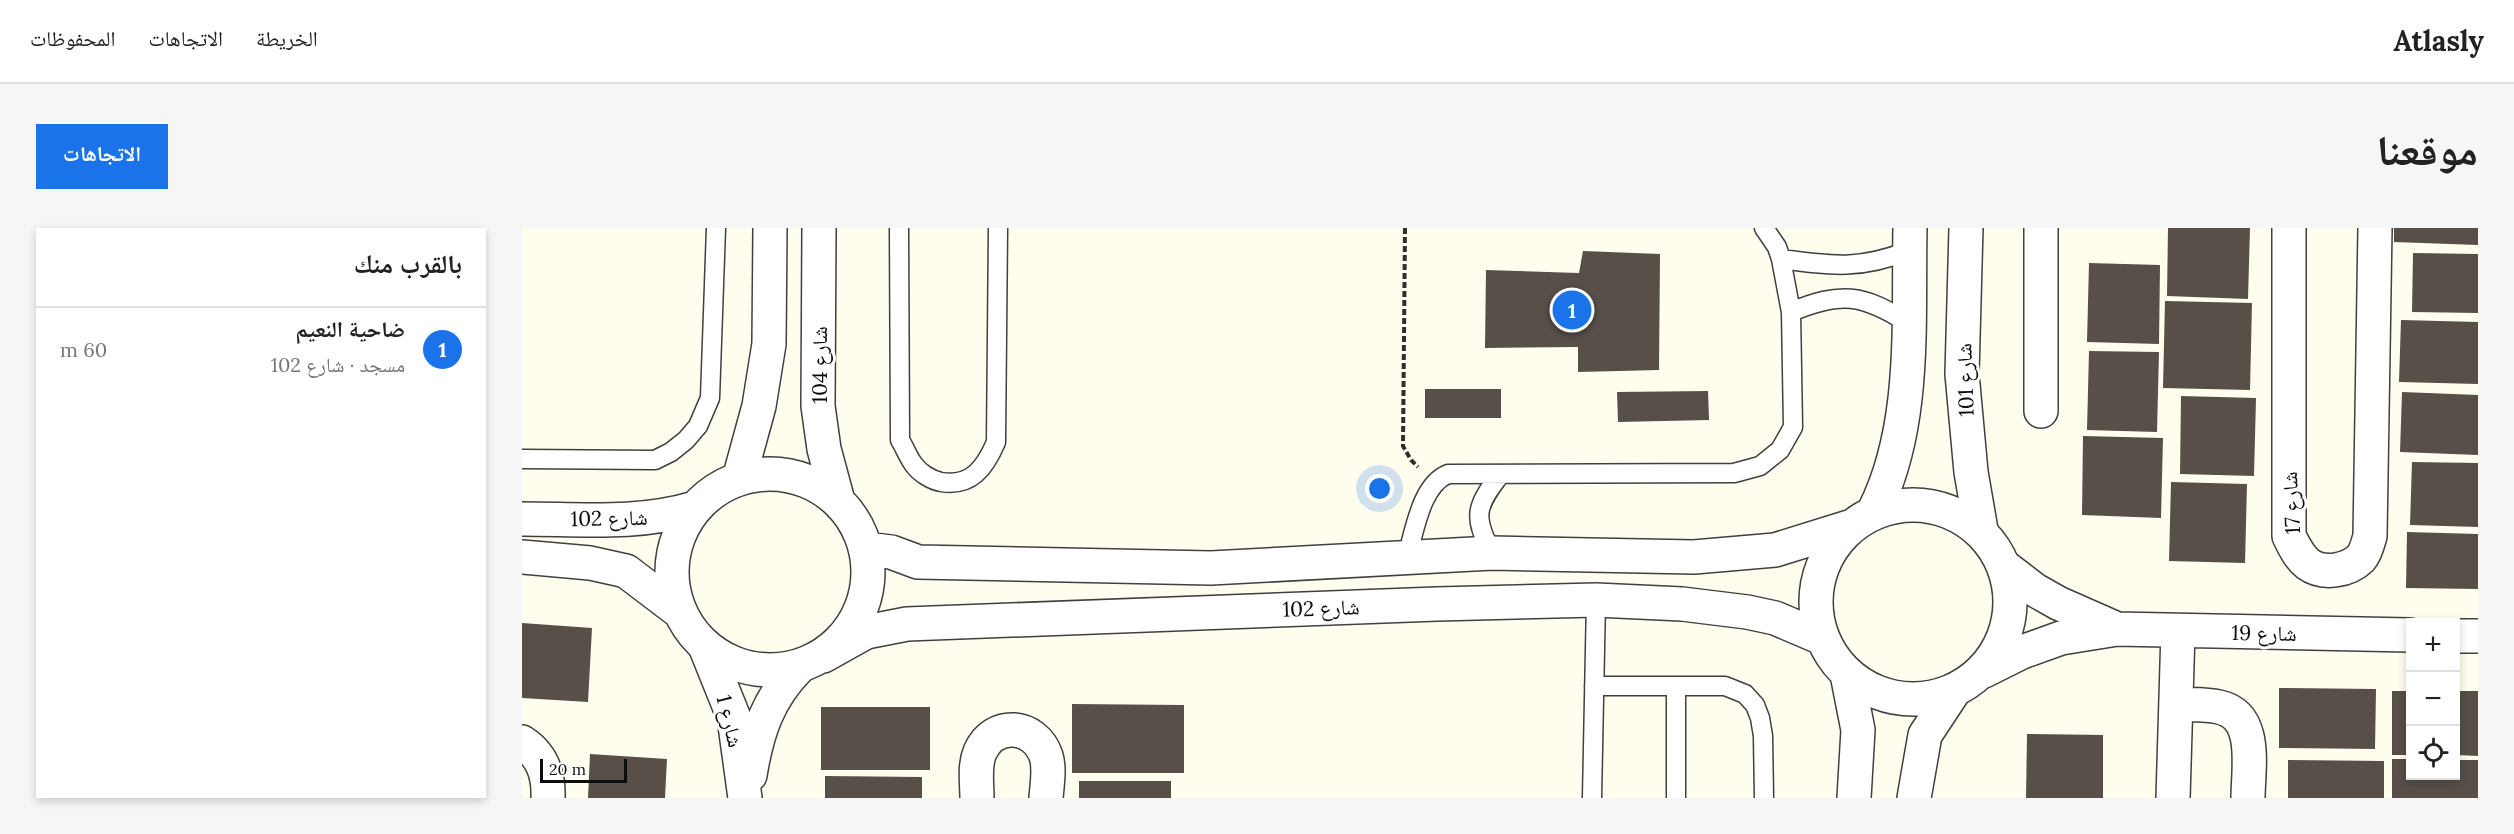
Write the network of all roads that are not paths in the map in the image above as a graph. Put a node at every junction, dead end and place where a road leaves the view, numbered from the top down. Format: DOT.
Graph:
graph roads {
  1 [pos="716,228"];
  2 [pos="770,228"];
  3 [pos="819,228"];
  4 [pos="898,228"];
  5 [pos="998,228"];
  6 [pos="1764,228"];
  7 [pos="1966,228"];
  8 [pos="2041,228"];
  9 [pos="2289,228"];
  10 [pos="2375,228"];
  11 [pos="1910,239"];
  12 [pos="1781,259"];
  13 [pos="1791,312"];
  14 [pos="1908,323"];
  15 [pos="2041,411"];
  16 [pos="522,459"];
  17 [pos="1500,475"];
  18 [pos="739,479"];
  19 [pos="838,501"];
  20 [pos="695,508"];
  21 [pos="522,519"];
  22 [pos="1862,519"];
  23 [pos="1981,530"];
  24 [pos="866,549"];
  25 [pos="1492,553"];
  26 [pos="522,556"];
  27 [pos="1407,556"];
  28 [pos="2005,567"];
  29 [pos="1596,600"];
  30 [pos="680,612"];
  31 [pos="2117,629"];
  32 [pos="2178,631"];
  33 [pos="2406,635"];
  34 [pos="2460,636"];
  35 [pos="2478,636"];
  36 [pos="1822,638"];
  37 [pos="705,646"];
  38 [pos="811,661"];
  39 [pos="1984,671"];
  40 [pos="1847,674"];
  41 [pos="1594,686"];
  42 [pos="1676,686"];
  43 [pos="1954,692"];
  44 [pos="2176,704"];
  45 [pos="522,742"];
  46 [pos="548,798"];
  47 [pos="746,798"];
  48 [pos="977,798"];
  49 [pos="1046,798"];
  50 [pos="1592,798"];
  51 [pos="1676,798"];
  52 [pos="1764,798"];
  53 [pos="1854,798"];
  54 [pos="1914,798"];
  55 [pos="2174,798"];
  56 [pos="2248,798"];
  1 -- 16 [label="lane"];
  2 -- 18 [label="street"];
  3 -- 19 [label="street, شارع 104"];
  4 -- 5 [label="lane"];
  6 -- 12 [label="lane"];
  7 -- 23 [label="street, شارع 101"];
  8 -- 15 [label="street"];
  9 -- 10 [label="street, شارع 17"];
  11 -- 12 [label="lane"];
  11 -- 14 [label="street"];
  12 -- 13 [label="lane"];
  13 -- 14 [label="lane"];
  13 -- 17 [label="lane"];
  14 -- 22 [label="street"];
  17 -- 25 [label="lane"];
  17 -- 27 [label="lane"];
  18 -- 19 [label="street"];
  18 -- 20 [label="street"];
  19 -- 24 [label="street"];
  20 -- 21 [label="street, شارع 102"];
  20 -- 30 [label="street"];
  22 -- 23 [label="street"];
  22 -- 25 [label="street"];
  22 -- 36 [label="street"];
  23 -- 28 [label="street"];
  24 -- 27 [label="street"];
  24 -- 38 [label="street"];
  25 -- 27 [label="street"];
  26 -- 30 [label="street, شارع 102"];
  28 -- 31 [label="street, شارع 19"];
  28 -- 39 [label="street"];
  29 -- 36 [label="street, شارع 102"];
  29 -- 38 [label="street, شارع 102"];
  29 -- 41 [label="lane"];
  30 -- 37 [label="street"];
  31 -- 32 [label="street, شارع 19"];
  31 -- 39 [label="street, شارع 19"];
  32 -- 33 [label="street, شارع 19"];
  32 -- 44 [label="street"];
  34 -- 35 [label="street"];
  36 -- 40 [label="street"];
  37 -- 38 [label="street"];
  37 -- 47 [label="street, شارع 1"];
  38 -- 47 [label="street, شارع 1"];
  39 -- 43 [label="street"];
  40 -- 43 [label="street"];
  40 -- 53 [label="street"];
  41 -- 42 [label="lane"];
  41 -- 50 [label="lane"];
  42 -- 51 [label="lane"];
  42 -- 52 [label="lane"];
  43 -- 54 [label="street"];
  44 -- 55 [label="street"];
  44 -- 56 [label="street"];
  45 -- 46 [label="street"];
  48 -- 49 [label="street"];
}
